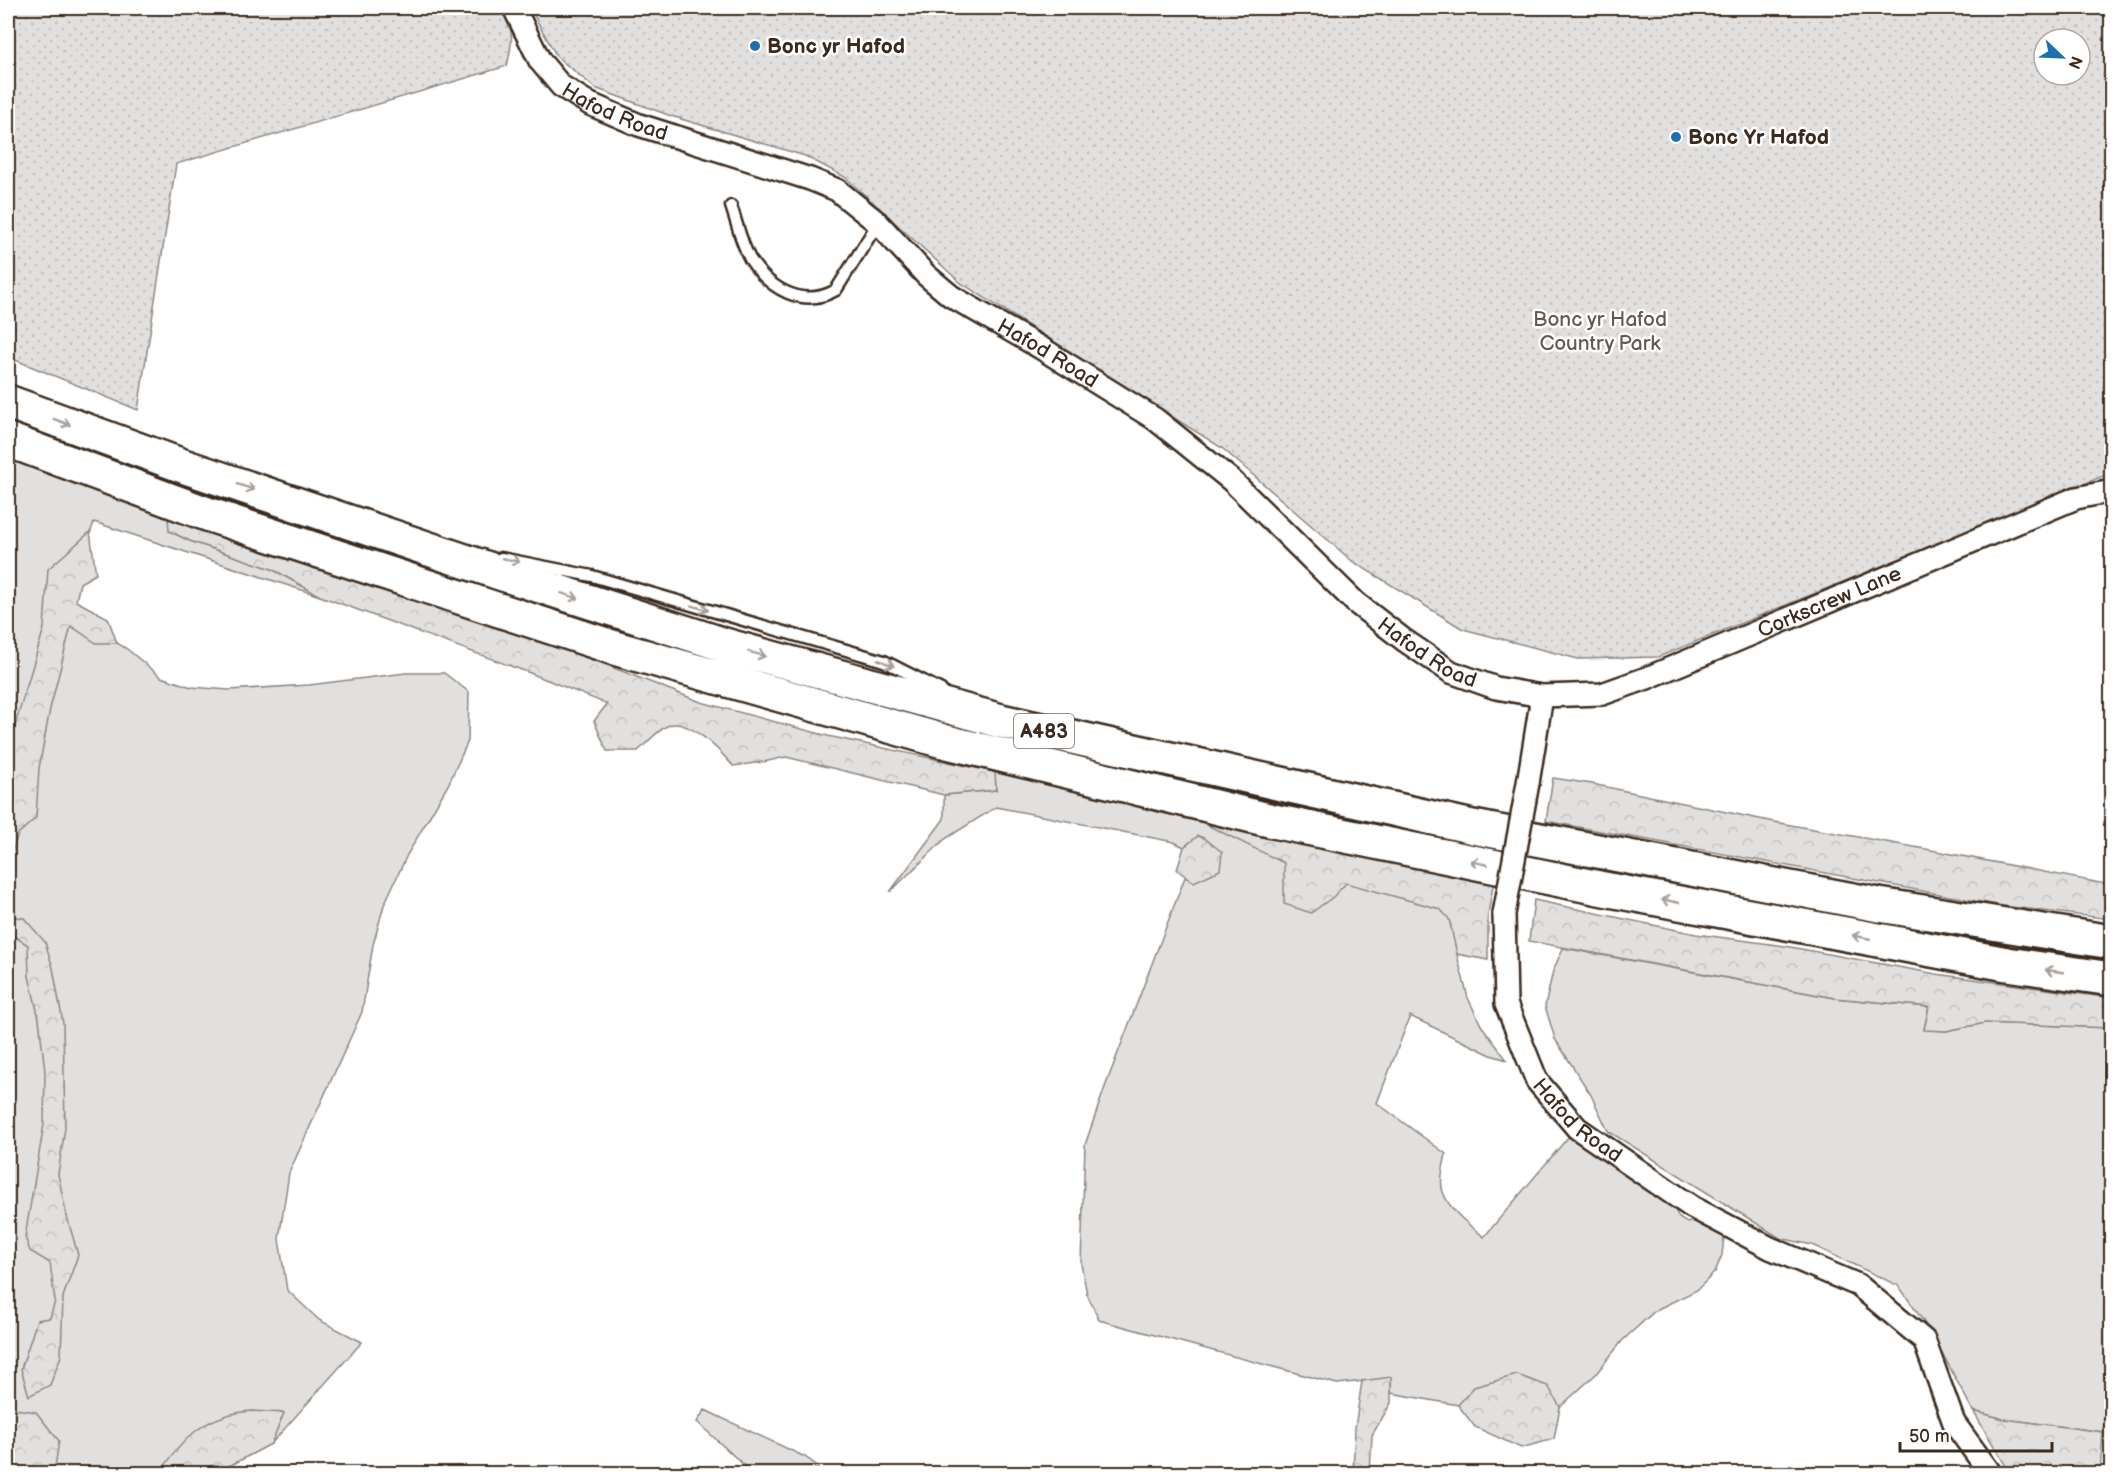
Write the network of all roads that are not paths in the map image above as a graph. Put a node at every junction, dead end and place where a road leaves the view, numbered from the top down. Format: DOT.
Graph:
graph roads {
  1 [pos="514,8"];
  2 [pos="731,206"];
  3 [pos="878,223"];
  4 [pos="8,402"];
  5 [pos="8,440"];
  6 [pos="2112,491"];
  7 [pos="392,535"];
  8 [pos="470,551"];
  9 [pos="492,556"];
  10 [pos="1542,696"];
  11 [pos="1001,721"];
  12 [pos="2112,942"];
  13 [pos="2112,979"];
  14 [pos="1992,1473"];
  1 -- 3 [label="street, Hafod Road"];
  2 -- 3 [label="lane"];
  3 -- 10 [label="street, Hafod Road"];
  4 -- 7 [label="highway, A483, one-way"];
  13 -- 5 [label="highway, A483, one-way"];
  6 -- 10 [label="street, Corkscrew Lane"];
  7 -- 8 [label="lane"];
  7 -- 11 [label="highway, A483, one-way"];
  9 -- 11 [label="lane, one-way"];
  10 -- 14 [label="street, Hafod Road, bridge"];
  11 -- 12 [label="highway, A483"];
}
